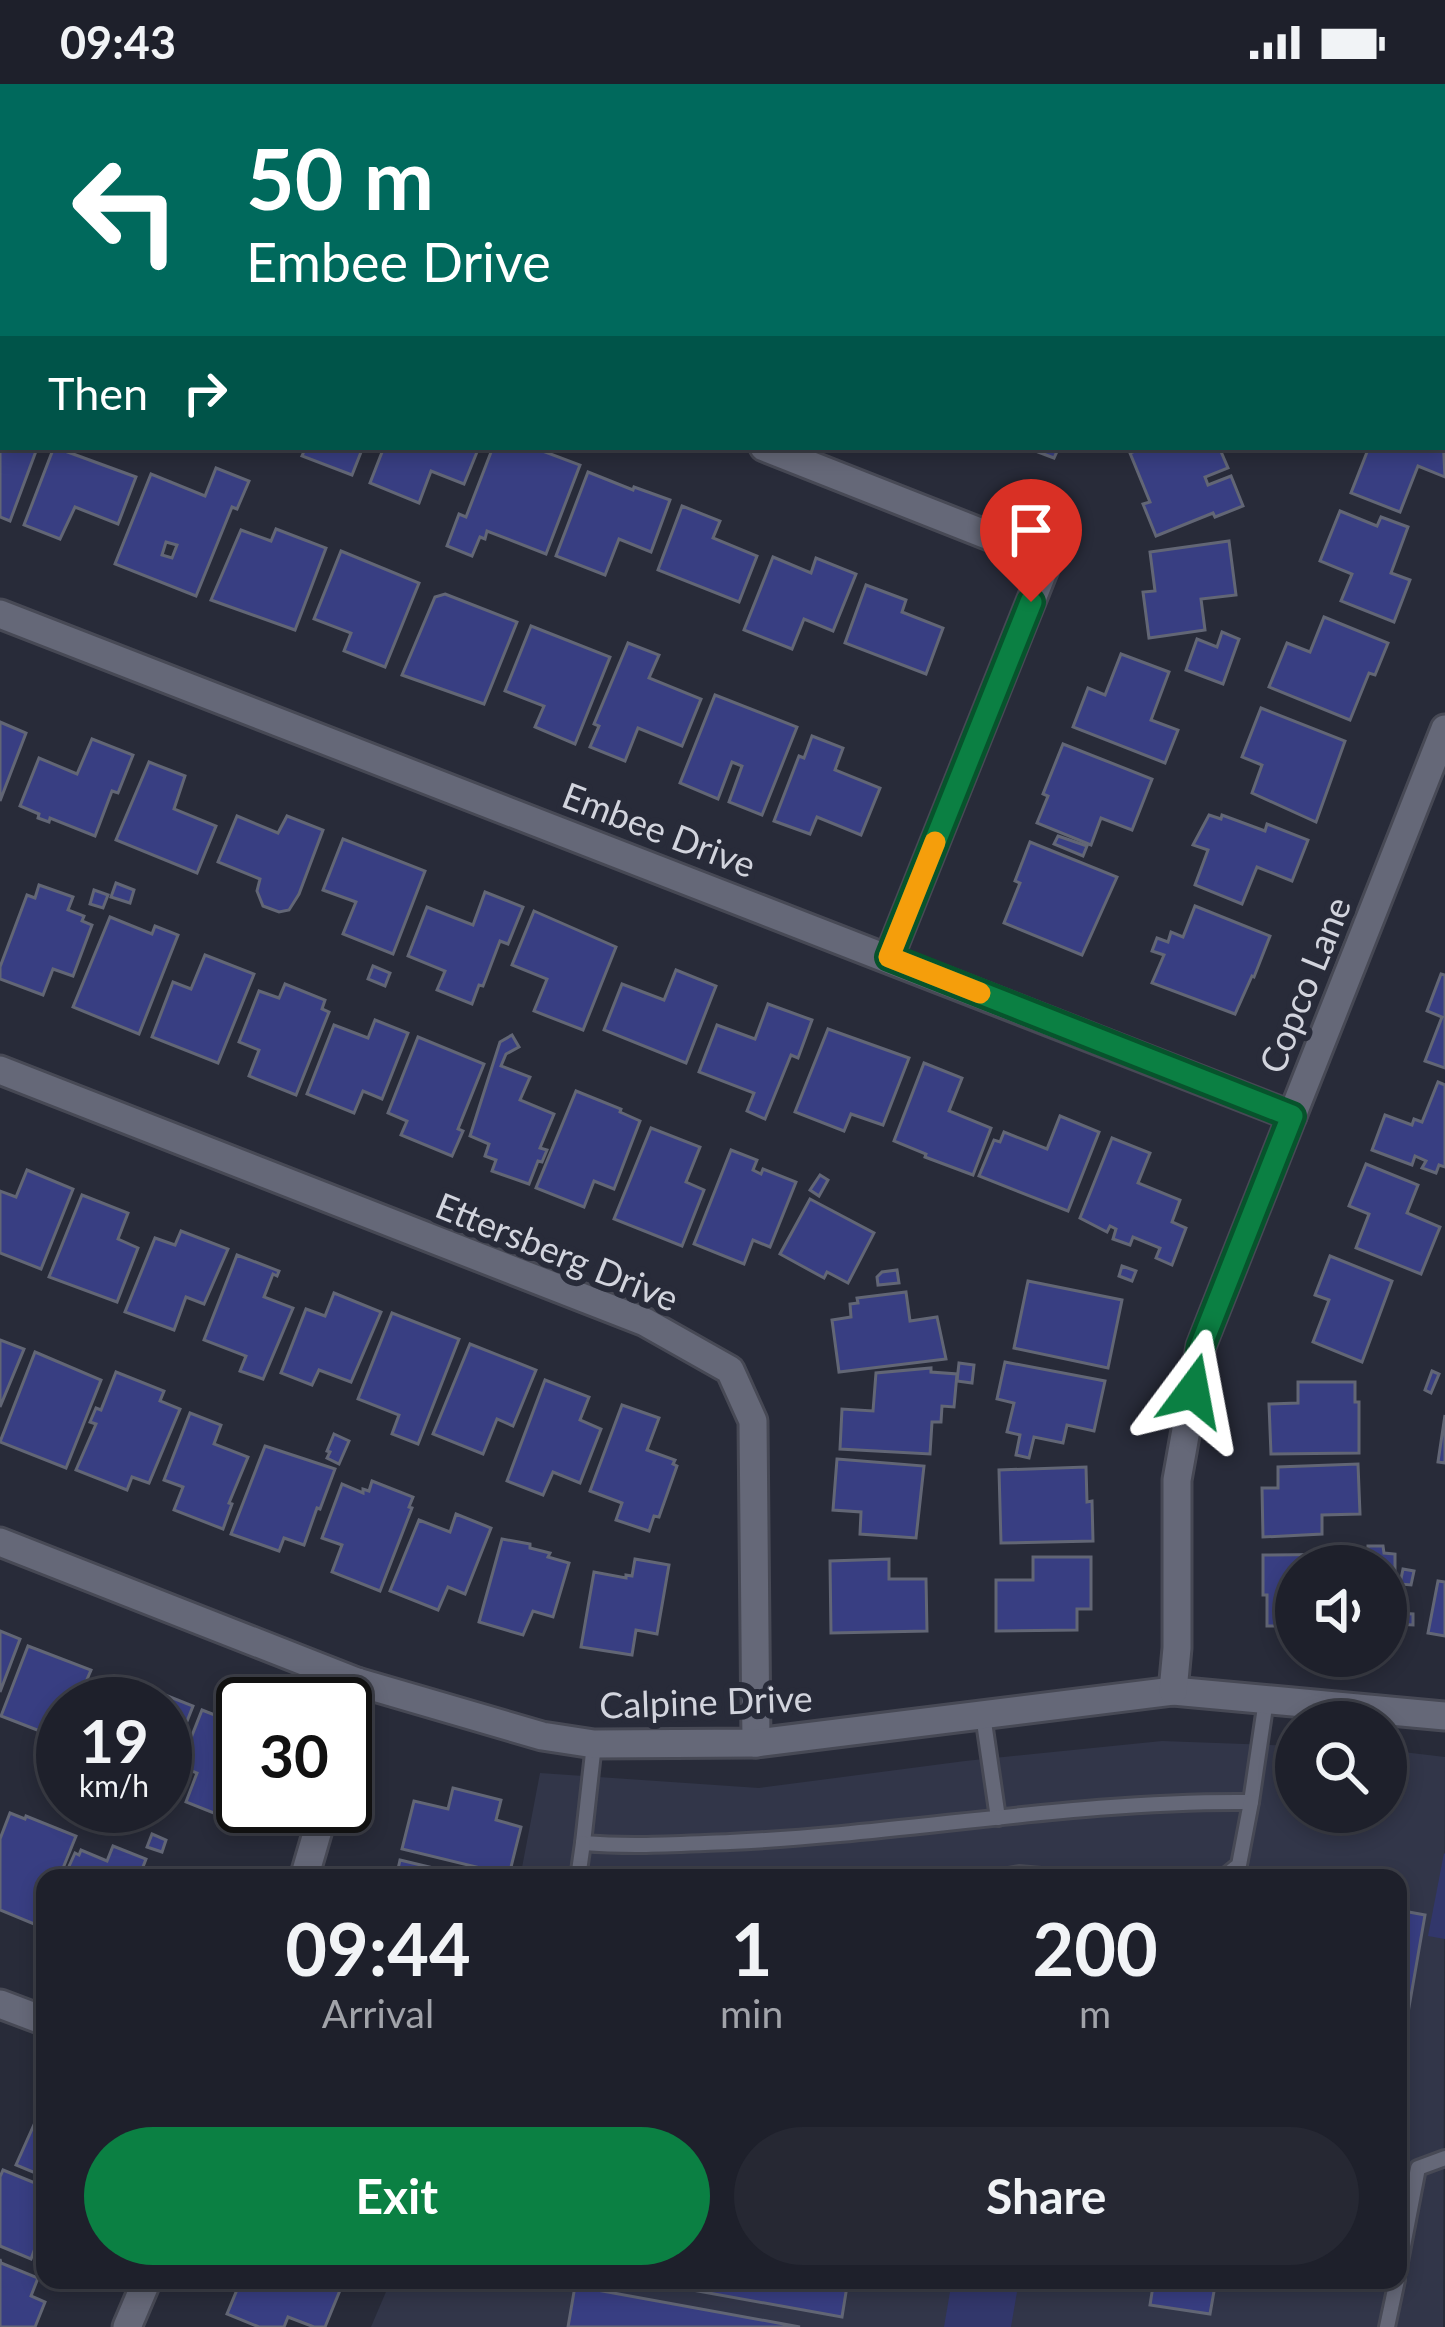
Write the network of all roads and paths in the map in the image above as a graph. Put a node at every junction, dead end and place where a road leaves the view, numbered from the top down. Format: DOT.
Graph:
graph roads {
  1 [pos="772,450"];
  2 [pos="0,614"];
  3 [pos="1445,729"];
  4 [pos="889,957"];
  5 [pos="0,1070"];
  6 [pos="1292,1116"];
  7 [pos="0,1542"];
  8 [pos="344,1677"];
  9 [pos="372,1686"];
  10 [pos="1173,1691"];
  11 [pos="1266,1700"];
  12 [pos="982,1715"];
  13 [pos="1445,1716"];
  14 [pos="756,1743"];
  15 [pos="594,1744"];
  16 [pos="1251,1802"];
  17 [pos="998,1818"];
  18 [pos="317,1833"];
  19 [pos="583,1843"];
  20 [pos="307,1869"];
  21 [pos="579,1869"];
  22 [pos="1234,1869"];
  23 [pos="0,2004"];
  24 [pos="36,2018"];
  25 [pos="1445,2158"];
  26 [pos="1407,2225"];
  27 [pos="143,2289"];
  28 [pos="1395,2289"];
  29 [pos="127,2327"];
  30 [pos="1388,2327"];
  1 -- 4 [label="street"];
  2 -- 4 [label="street, Embee Drive"];
  3 -- 6 [label="street, Copco Lane"];
  4 -- 6 [label="street, Embee Drive"];
  5 -- 14 [label="street, Ettersberg Drive"];
  6 -- 10 [label="street, Copco Lane"];
  7 -- 8 [label="street, Calpine Drive"];
  9 -- 15 [label="street, Calpine Drive"];
  10 -- 11 [label="street, Calpine Drive"];
  10 -- 12 [label="street, Calpine Drive"];
  11 -- 13 [label="street, Calpine Drive"];
  11 -- 16 [label="lane"];
  12 -- 14 [label="street, Calpine Drive"];
  12 -- 17 [label="lane"];
  14 -- 15 [label="street, Calpine Drive"];
  15 -- 19 [label="lane"];
  16 -- 17 [label="lane"];
  16 -- 22 [label="lane"];
  17 -- 19 [label="lane"];
  18 -- 20 [label="street"];
  19 -- 21 [label="lane"];
  23 -- 24 [label="street"];
  25 -- 26 [label="lane"];
  27 -- 29 [label="street"];
  28 -- 30 [label="lane"];
}
